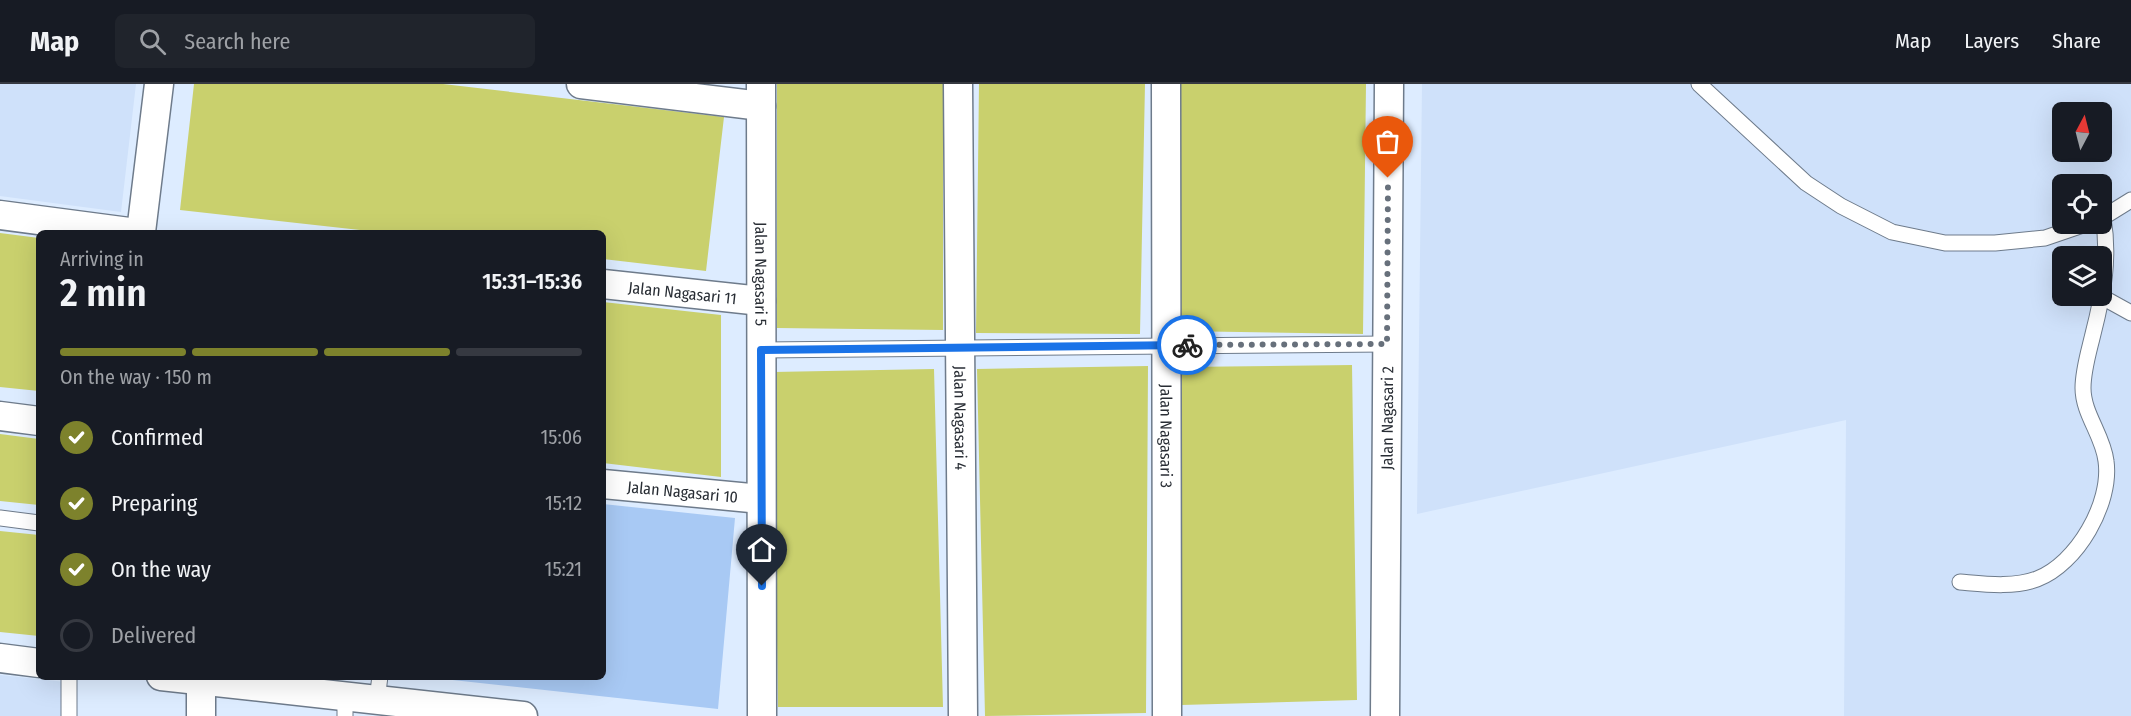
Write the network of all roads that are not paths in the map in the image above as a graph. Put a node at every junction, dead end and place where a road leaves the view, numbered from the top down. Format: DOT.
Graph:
graph roads {
  1 [pos="159,84"];
  2 [pos="581,84"];
  3 [pos="958,84"];
  4 [pos="1166,84"];
  5 [pos="1389,84"];
  6 [pos="1699,84"];
  7 [pos="761,95"];
  8 [pos="2131,200"];
  9 [pos="2112,212"];
  10 [pos="0,215"];
  11 [pos="114,230"];
  12 [pos="141,230"];
  13 [pos="2057,234"];
  14 [pos="606,284"];
  15 [pos="761,301"];
  16 [pos="2112,303"];
  17 [pos="2100,306"];
  18 [pos="2131,313"];
  19 [pos="1387,344"];
  20 [pos="1166,345"];
  21 [pos="960,347"];
  22 [pos="761,350"];
  23 [pos="0,416"];
  24 [pos="36,421"];
  25 [pos="606,484"];
  26 [pos="761,499"];
  27 [pos="0,518"];
  28 [pos="36,523"];
  29 [pos="1960,582"];
  30 [pos="0,658"];
  31 [pos="36,663"];
  32 [pos="69,680"];
  33 [pos="193,680"];
  34 [pos="201,681"];
  35 [pos="378,688"];
  36 [pos="345,706"];
  37 [pos="480,714"];
  38 [pos="69,716"];
  39 [pos="201,716"];
  40 [pos="523,716"];
  41 [pos="762,716"];
  42 [pos="963,716"];
  43 [pos="1167,716"];
  44 [pos="1385,716"];
  1 -- 12 [label="street"];
  2 -- 7 [label="street"];
  3 -- 21 [label="street, Jalan Nagasari 4"];
  4 -- 20 [label="street, Jalan Nagasari 3"];
  5 -- 19 [label="street, Jalan Nagasari 2"];
  6 -- 13 [label="lane"];
  7 -- 15 [label="street, Jalan Nagasari 5"];
  8 -- 9 [label="lane"];
  10 -- 11 [label="street"];
  14 -- 15 [label="street, Jalan Nagasari 11"];
  15 -- 22 [label="street, Jalan Nagasari 5"];
  16 -- 18 [label="lane"];
  17 -- 29 [label="lane"];
  19 -- 20 [label="lane"];
  19 -- 44 [label="street, Jalan Nagasari 2"];
  20 -- 21 [label="lane"];
  20 -- 43 [label="street, Jalan Nagasari 3"];
  21 -- 22 [label="lane"];
  21 -- 42 [label="street, Jalan Nagasari 4"];
  22 -- 26 [label="street, Jalan Nagasari 5"];
  23 -- 24 [label="street"];
  25 -- 26 [label="street, Jalan Nagasari 10"];
  26 -- 41 [label="street, Jalan Nagasari 5"];
  27 -- 28 [label="lane"];
  30 -- 31 [label="street"];
  32 -- 38 [label="lane"];
  33 -- 34 [label="street"];
  34 -- 36 [label="street"];
  34 -- 39 [label="street"];
  35 -- 36 [label="street"];
  35 -- 37 [label="street"];
  37 -- 40 [label="street"];
}
